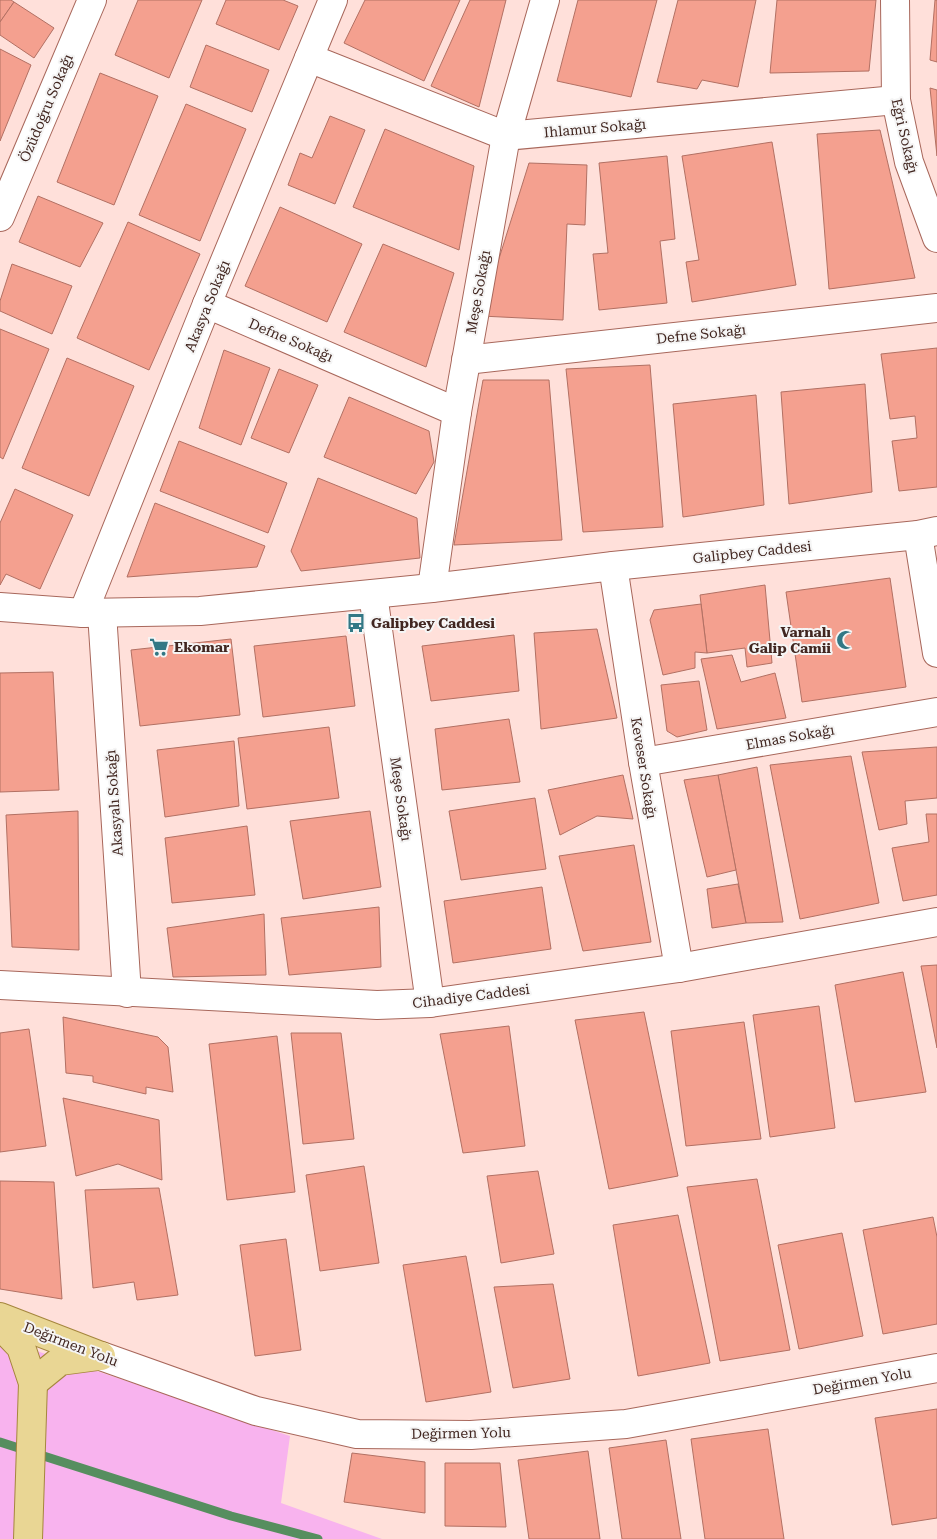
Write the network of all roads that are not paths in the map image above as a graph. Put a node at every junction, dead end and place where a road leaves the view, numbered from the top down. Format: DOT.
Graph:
graph roads {
  1 [pos="92,0"];
  2 [pos="333,0"];
  3 [pos="545,0"];
  4 [pos="895,0"];
  5 [pos="309,58"];
  6 [pos="896,100"];
  7 [pos="506,136"];
  8 [pos="0,216"];
  9 [pos="937,238"];
  10 [pos="207,304"];
  11 [pos="937,308"];
  12 [pos="466,360"];
  13 [pos="456,412"];
  14 [pos="927,533"];
  15 [pos="613,566"];
  16 [pos="432,588"];
  17 [pos="373,594"];
  18 [pos="0,607"];
  19 [pos="93,613"];
  20 [pos="937,653"];
  21 [pos="937,712"];
  22 [pos="643,762"];
  23 [pos="937,922"];
  24 [pos="679,968"];
  25 [pos="0,985"];
  26 [pos="127,993"];
  27 [pos="430,1003"];
  28 [pos="0,1317"];
  29 [pos="0,1325"];
  30 [pos="102,1356"];
  31 [pos="937,1368"];
  32 [pos="33,1383"];
  33 [pos="28,1539"];
  1 -- 8 [label="street, Özüdoğru Sokağı"];
  2 -- 5 [label="street, Akasya Sokağı"];
  3 -- 7 [label="street, Meşe Sokağı"];
  4 -- 6 [label="street, Eğri Sokağı"];
  5 -- 7 [label="street, Ihlamur Sokağı"];
  5 -- 10 [label="street, Akasya Sokağı"];
  6 -- 7 [label="street, Ihlamur Sokağı"];
  6 -- 9 [label="street, Eğri Sokağı"];
  7 -- 12 [label="street, Meşe Sokağı"];
  10 -- 13 [label="street, Defne Sokağı"];
  10 -- 19 [label="street, Akasya Sokağı"];
  11 -- 12 [label="street, Defne Sokağı"];
  12 -- 13 [label="street, Meşe Sokağı"];
  13 -- 16 [label="street, Meşe Sokağı"];
  14 -- 15 [label="street, Galipbey Caddesi"];
  14 -- 20 [label="street"];
  15 -- 16 [label="street, Galipbey Caddesi"];
  15 -- 22 [label="street, Keveser Sokağı"];
  16 -- 17 [label="street, Galipbey Caddesi"];
  17 -- 19 [label="street, Galipbey Caddesi"];
  17 -- 27 [label="street, Meşe Sokağı"];
  18 -- 19 [label="street, Galipbey Caddesi"];
  19 -- 26 [label="street, Akasyalı Sokağı"];
  21 -- 22 [label="street, Elmas Sokağı"];
  22 -- 24 [label="street, Keveser Sokağı"];
  23 -- 24 [label="street, Cihadiye Caddesi"];
  24 -- 27 [label="street, Cihadiye Caddesi"];
  25 -- 26 [label="street, Cihadiye Caddesi"];
  26 -- 27 [label="street, Cihadiye Caddesi"];
  28 -- 30 [label="main road, Değirmen Yolu"];
  29 -- 32 [label="main road"];
  30 -- 31 [label="street, Değirmen Yolu"];
  30 -- 32 [label="main road"];
  32 -- 33 [label="main road"];
}
